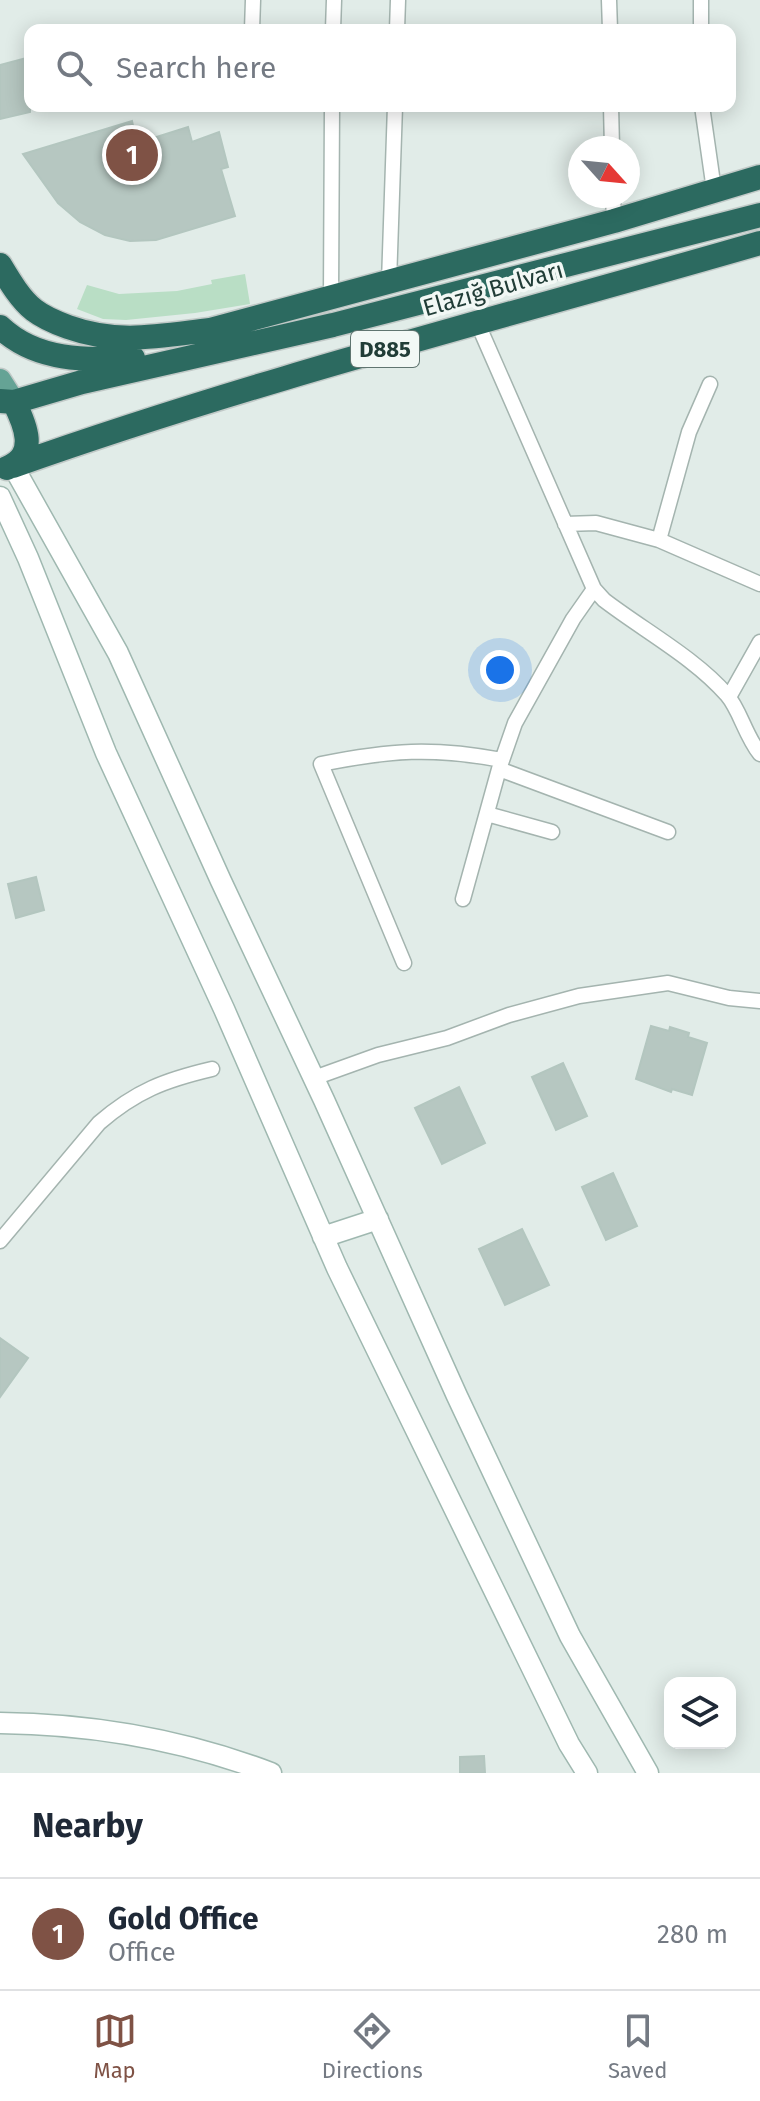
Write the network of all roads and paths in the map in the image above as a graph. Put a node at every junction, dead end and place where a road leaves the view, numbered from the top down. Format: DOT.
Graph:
graph roads {
  1 [pos="253,0"];
  2 [pos="334,0"];
  3 [pos="398,0"];
  4 [pos="609,0"];
  5 [pos="701,0"];
  6 [pos="252,24"];
  7 [pos="333,24"];
  8 [pos="397,24"];
  9 [pos="610,24"];
  10 [pos="701,24"];
  11 [pos="332,112"];
  12 [pos="395,112"];
  13 [pos="611,112"];
  14 [pos="703,112"];
  15 [pos="612,136"];
  16 [pos="760,177"];
  17 [pos="714,190"];
  18 [pos="760,192"];
  19 [pos="613,208"];
  20 [pos="760,215"];
  21 [pos="614,221"];
  22 [pos="661,242"];
  23 [pos="760,243"];
  24 [pos="760,258"];
  25 [pos="0,265"];
  26 [pos="681,265"];
  27 [pos="389,282"];
  28 [pos="331,296"];
  29 [pos="477,322"];
  30 [pos="0,327"];
  31 [pos="196,356"];
  32 [pos="0,380"];
  33 [pos="710,384"];
  34 [pos="7,402"];
  35 [pos="7,468"];
  36 [pos="0,497"];
  37 [pos="565,524"];
  38 [pos="659,540"];
  39 [pos="759,581"];
  40 [pos="594,589"];
  41 [pos="760,642"];
  42 [pos="729,697"];
  43 [pos="760,754"];
  44 [pos="500,765"];
  45 [pos="487,814"];
  46 [pos="552,832"];
  47 [pos="668,832"];
  48 [pos="463,899"];
  49 [pos="404,963"];
  50 [pos="760,1001"];
  51 [pos="212,1069"];
  52 [pos="314,1078"];
  53 [pos="378,1219"];
  54 [pos="323,1237"];
  55 [pos="0,1241"];
  56 [pos="0,1723"];
  57 [pos="271,1773"];
  58 [pos="587,1773"];
  59 [pos="648,1773"];
  1 -- 6 [label="street"];
  2 -- 7 [label="street"];
  3 -- 8 [label="street"];
  4 -- 9 [label="street"];
  5 -- 10 [label="street"];
  11 -- 28 [label="street"];
  12 -- 27 [label="street"];
  13 -- 15 [label="street"];
  14 -- 17 [label="street"];
  16 -- 17 [label="highway"];
  17 -- 21 [label="highway"];
  18 -- 22 [label="highway"];
  19 -- 21 [label="street"];
  20 -- 22 [label="highway, Elazığ Bulvarı / D885"];
  21 -- 27 [label="highway"];
  22 -- 31 [label="highway, Elazığ Bulvarı / D885"];
  23 -- 26 [label="highway, Elazığ Bulvarı / D885"];
  24 -- 26 [label="highway"];
  25 -- 28 [label="highway"];
  26 -- 29 [label="highway, Elazığ Bulvarı / D885"];
  27 -- 28 [label="highway"];
  29 -- 35 [label="highway, Elazığ Bulvarı / D885"];
  29 -- 37 [label="street"];
  30 -- 31 [label="highway"];
  31 -- 34 [label="highway, Elazığ Bulvarı / D885"];
  32 -- 34 [label="main road"];
  33 -- 38 [label="street"];
  34 -- 35 [label="highway"];
  35 -- 52 [label="main road"];
  36 -- 54 [label="main road"];
  37 -- 38 [label="street"];
  37 -- 40 [label="street"];
  38 -- 39 [label="street"];
  40 -- 42 [label="street"];
  40 -- 44 [label="street"];
  41 -- 42 [label="street"];
  42 -- 43 [label="street"];
  44 -- 45 [label="street"];
  44 -- 47 [label="street"];
  44 -- 49 [label="street"];
  45 -- 46 [label="street"];
  45 -- 48 [label="street"];
  50 -- 52 [label="street"];
  51 -- 55 [label="street"];
  52 -- 53 [label="main road"];
  53 -- 54 [label="main road"];
  53 -- 59 [label="main road"];
  54 -- 58 [label="main road"];
  56 -- 57 [label="main road"];
}
